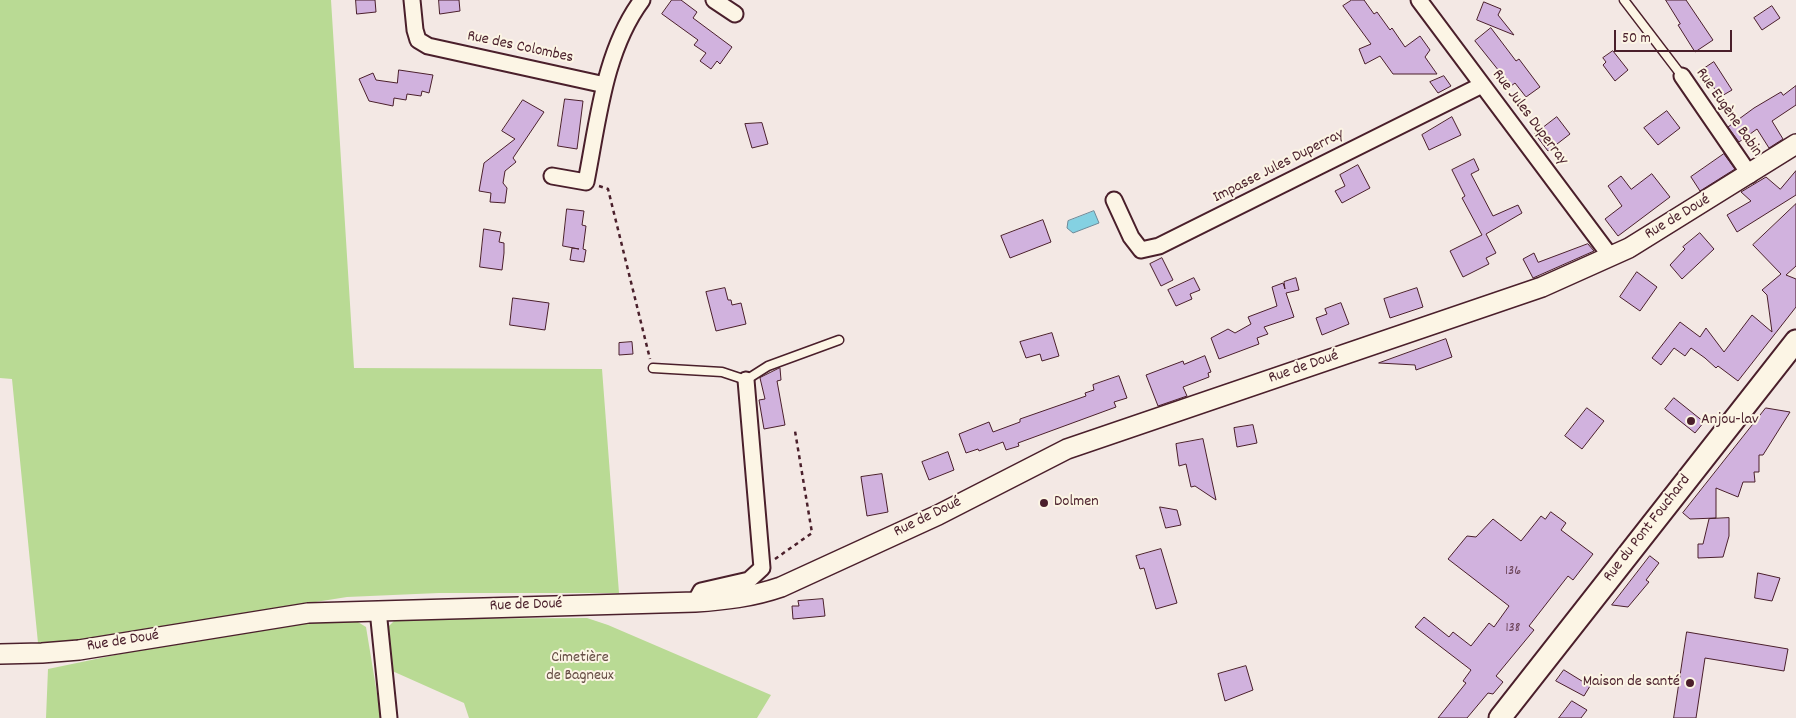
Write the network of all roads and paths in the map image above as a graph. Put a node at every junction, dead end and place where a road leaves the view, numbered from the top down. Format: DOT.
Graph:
graph roads {
  1 [pos="412,0"];
  2 [pos="642,0"];
  3 [pos="1419,0"];
  4 [pos="1624,0"];
  5 [pos="718,1"];
  6 [pos="735,14"];
  7 [pos="1682,76"];
  8 [pos="605,85"];
  9 [pos="1482,85"];
  10 [pos="1796,144"];
  11 [pos="1750,174"];
  12 [pos="552,176"];
  13 [pos="586,182"];
  14 [pos="1114,200"];
  15 [pos="1611,257"];
  16 [pos="838,340"];
  17 [pos="1796,341"];
  18 [pos="653,368"];
  19 [pos="746,380"];
  20 [pos="796,431"];
  21 [pos="762,568"];
  22 [pos="695,602"];
  23 [pos="378,610"];
  24 [pos="0,654"];
  25 [pos="389,718"];
  26 [pos="1500,718"];
  1 -- 8 [label="street, Rue des Colombes"];
  2 -- 8 [label="street"];
  3 -- 9 [label="street, Rue Jules Duperray"];
  4 -- 7 [label="lane, Rue Eugène Babin"];
  5 -- 6 [label="street"];
  7 -- 11 [label="street, Rue Eugène Babin"];
  8 -- 13 [label="street"];
  9 -- 14 [label="street, Impasse Jules Duperray"];
  9 -- 15 [label="street, Rue Jules Duperray"];
  10 -- 11 [label="street, Rue de Doué"];
  11 -- 15 [label="street, Rue de Doué"];
  12 -- 13 [label="street"];
  13 -- 18 [label="path"];
  15 -- 22 [label="street, Rue de Doué"];
  16 -- 19 [label="lane"];
  17 -- 26 [label="main road, Rue du Pont Fouchard"];
  18 -- 19 [label="lane"];
  19 -- 21 [label="street"];
  20 -- 21 [label="path"];
  21 -- 22 [label="street"];
  22 -- 23 [label="street, Rue de Doué"];
  23 -- 24 [label="street, Rue de Doué"];
  23 -- 25 [label="street"];
}
